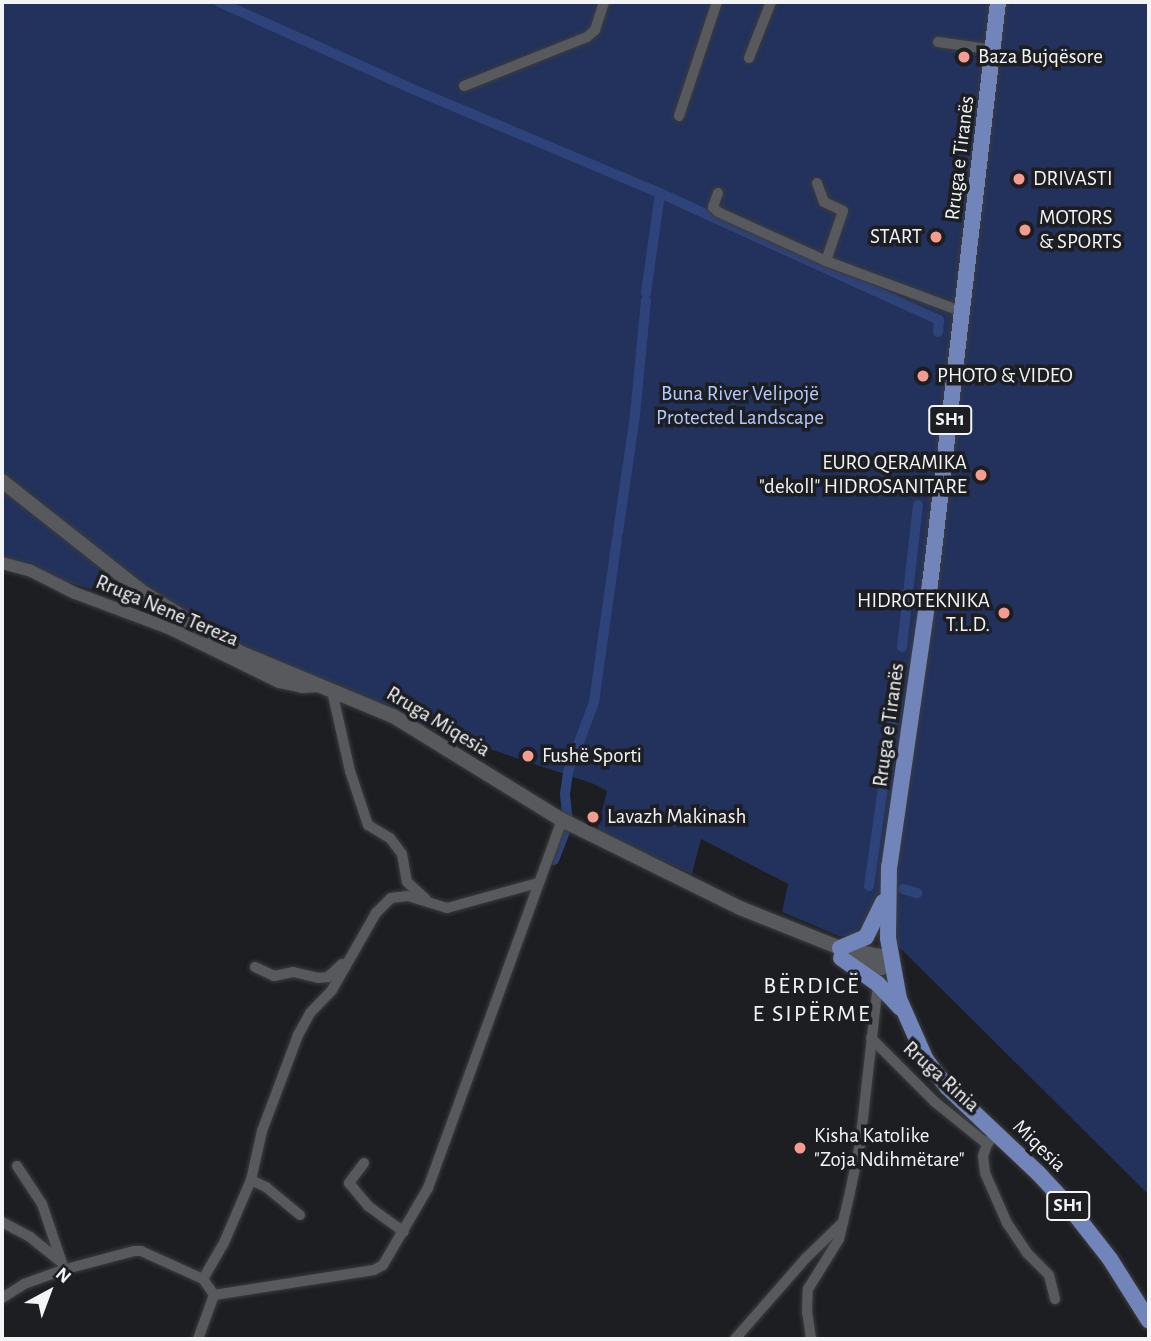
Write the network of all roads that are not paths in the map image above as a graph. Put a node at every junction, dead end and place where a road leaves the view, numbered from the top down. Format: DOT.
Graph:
graph roads {
  1 [pos="604,2"];
  2 [pos="717,2"];
  3 [pos="771,2"];
  4 [pos="998,2"];
  5 [pos="938,42"];
  6 [pos="994,50"];
  7 [pos="749,58"];
  8 [pos="464,86"];
  9 [pos="678,116"];
  10 [pos="817,183"];
  11 [pos="718,193"];
  12 [pos="826,261"];
  13 [pos="963,312"];
  14 [pos="2,481"];
  15 [pos="2,563"];
  16 [pos="326,688"];
  17 [pos="564,821"];
  18 [pos="538,883"];
  19 [pos="887,894"];
  20 [pos="428,901"];
  21 [pos="354,952"];
  22 [pos="841,953"];
  23 [pos="892,962"];
  24 [pos="255,967"];
  25 [pos="878,985"];
  26 [pos="906,1018"];
  27 [pos="871,1038"];
  28 [pos="991,1139"];
  29 [pos="364,1163"];
  30 [pos="18,1166"];
  31 [pos="251,1180"];
  32 [pos="300,1215"];
  33 [pos="2,1222"];
  34 [pos="843,1222"];
  35 [pos="404,1232"];
  36 [pos="64,1266"];
  37 [pos="203,1279"];
  38 [pos="214,1295"];
  39 [pos="2,1298"];
  40 [pos="1055,1299"];
  41 [pos="1149,1321"];
  42 [pos="198,1339"];
  43 [pos="735,1339"];
  44 [pos="811,1339"];
  1 -- 8 [label="street"];
  2 -- 9 [label="street"];
  3 -- 7 [label="street"];
  4 -- 6 [label="main road, Rruga e Tiranës / SH1"];
  5 -- 6 [label="street"];
  6 -- 13 [label="main road, Rruga e Tiranës / SH1"];
  10 -- 12 [label="street"];
  11 -- 12 [label="street"];
  12 -- 13 [label="street"];
  13 -- 19 [label="main road, Rruga e Tiranës / SH1"];
  14 -- 16 [label="main road, Rruga Miqesia"];
  15 -- 16 [label="street, Rruga Nene Tereza"];
  16 -- 17 [label="main road, Rruga Miqesia"];
  16 -- 20 [label="street"];
  17 -- 18 [label="street"];
  17 -- 22 [label="main road, Rruga Miqesia"];
  18 -- 20 [label="street"];
  18 -- 35 [label="street"];
  19 -- 22 [label="main road"];
  19 -- 23 [label="main road, SH1"];
  20 -- 21 [label="street"];
  21 -- 24 [label="street"];
  21 -- 31 [label="street"];
  22 -- 23 [label="main road, Rruga Miqesia"];
  22 -- 25 [label="main road"];
  23 -- 26 [label="main road, SH1"];
  25 -- 26 [label="main road"];
  25 -- 27 [label="street"];
  26 -- 28 [label="main road, Miqesia / SH1"];
  27 -- 28 [label="street, Rruga Rinia"];
  27 -- 34 [label="street"];
  28 -- 40 [label="street"];
  28 -- 41 [label="main road, Miqesia / SH1"];
  29 -- 35 [label="street"];
  30 -- 36 [label="street"];
  31 -- 32 [label="street"];
  31 -- 37 [label="street"];
  33 -- 36 [label="street"];
  34 -- 43 [label="street"];
  34 -- 44 [label="street"];
  35 -- 38 [label="street"];
  36 -- 37 [label="street"];
  36 -- 39 [label="street"];
  37 -- 38 [label="street"];
  38 -- 42 [label="street"];
}
